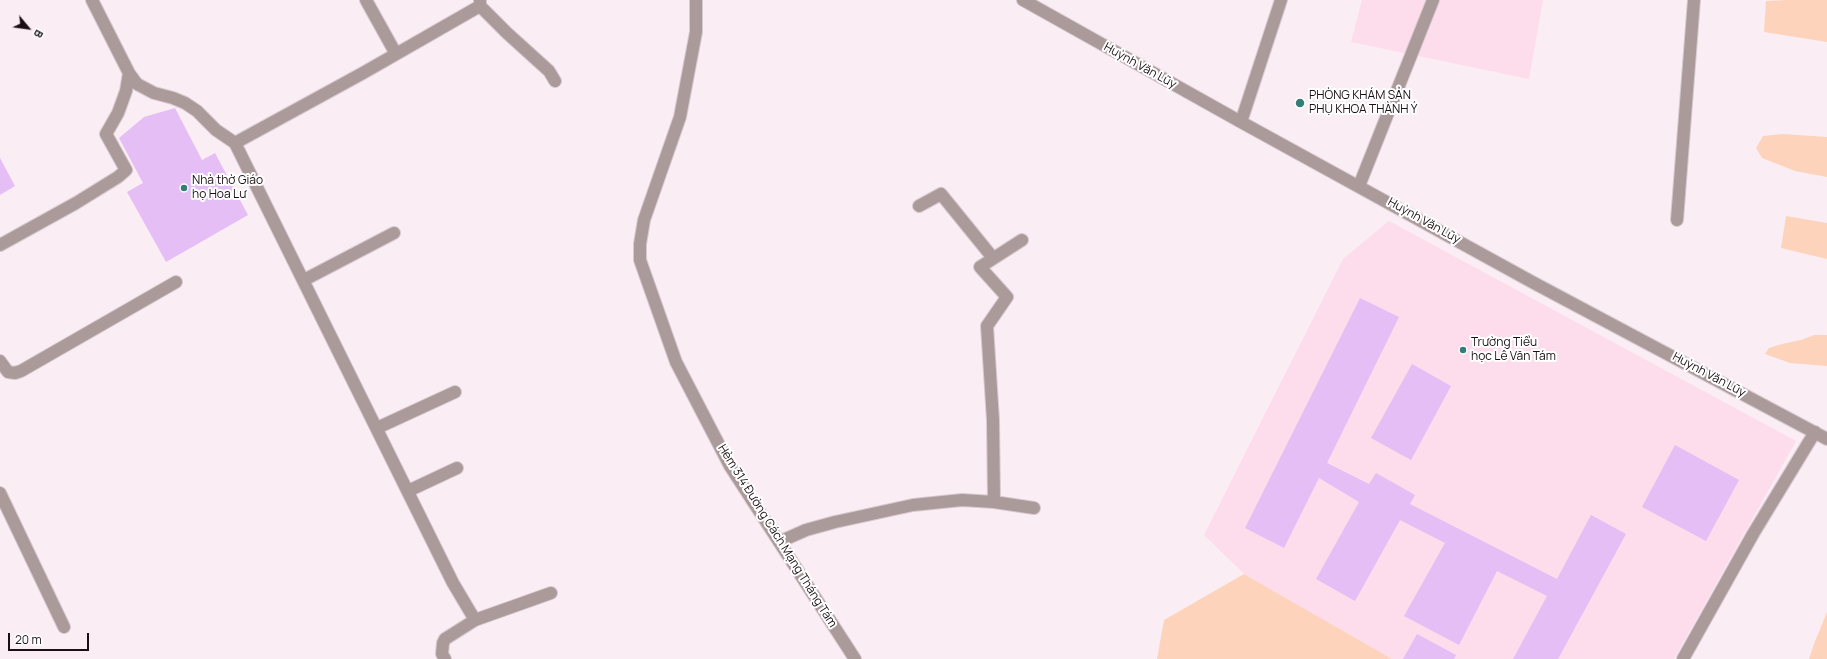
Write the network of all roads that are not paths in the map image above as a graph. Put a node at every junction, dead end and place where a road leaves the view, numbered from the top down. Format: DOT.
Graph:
graph roads {
  1 [pos="92,0"];
  2 [pos="366,0"];
  3 [pos="696,0"];
  4 [pos="1023,0"];
  5 [pos="1281,0"];
  6 [pos="1433,0"];
  7 [pos="1694,0"];
  8 [pos="480,3"];
  9 [pos="396,54"];
  10 [pos="129,73"];
  11 [pos="555,81"];
  12 [pos="1241,122"];
  13 [pos="236,142"];
  14 [pos="1359,186"];
  15 [pos="919,206"];
  16 [pos="1677,220"];
  17 [pos="394,233"];
  18 [pos="1022,240"];
  19 [pos="0,245"];
  20 [pos="993,258"];
  21 [pos="304,280"];
  22 [pos="176,282"];
  23 [pos="0,361"];
  24 [pos="455,392"];
  25 [pos="377,428"];
  26 [pos="1815,432"];
  27 [pos="1827,439"];
  28 [pos="457,468"];
  29 [pos="408,491"];
  30 [pos="0,493"];
  31 [pos="994,502"];
  32 [pos="1034,508"];
  33 [pos="779,542"];
  34 [pos="551,593"];
  35 [pos="475,620"];
  36 [pos="64,627"];
  37 [pos="444,659"];
  38 [pos="855,659"];
  39 [pos="1683,659"];
  1 -- 10 [label="street"];
  2 -- 9 [label="street"];
  3 -- 33 [label="street, Hẻm 314 Đường Cách Mạng Tháng Tám"];
  4 -- 12 [label="street, Huỳnh Văn Lũy"];
  5 -- 12 [label="street"];
  6 -- 14 [label="street"];
  7 -- 16 [label="street"];
  8 -- 9 [label="street"];
  8 -- 11 [label="street"];
  9 -- 13 [label="street"];
  10 -- 13 [label="street"];
  10 -- 19 [label="street"];
  12 -- 14 [label="street, Huỳnh Văn Lũy"];
  13 -- 21 [label="street"];
  14 -- 26 [label="street, Huỳnh Văn Lũy"];
  15 -- 20 [label="street"];
  17 -- 21 [label="street"];
  18 -- 20 [label="street"];
  20 -- 31 [label="street"];
  21 -- 25 [label="street"];
  22 -- 23 [label="street"];
  24 -- 25 [label="street"];
  25 -- 29 [label="street"];
  26 -- 27 [label="street, Huỳnh Văn Lũy"];
  26 -- 39 [label="street"];
  28 -- 29 [label="street"];
  29 -- 35 [label="street"];
  30 -- 36 [label="street"];
  31 -- 32 [label="street"];
  31 -- 33 [label="street"];
  33 -- 38 [label="street, Hẻm 314 Đường Cách Mạng Tháng Tám"];
  34 -- 35 [label="street"];
  35 -- 37 [label="street"];
}
